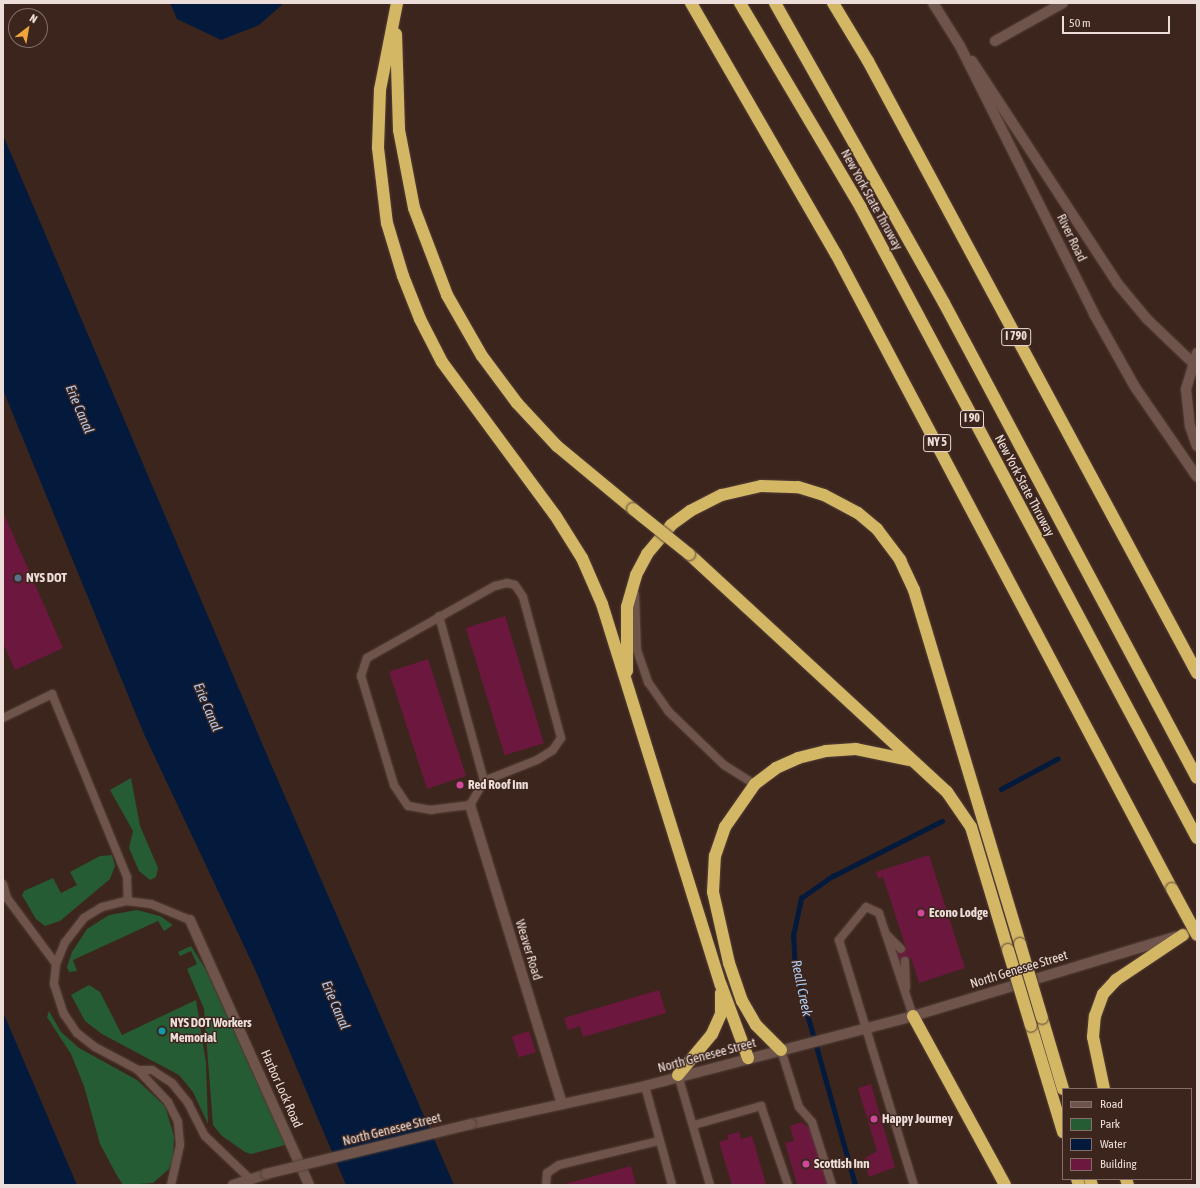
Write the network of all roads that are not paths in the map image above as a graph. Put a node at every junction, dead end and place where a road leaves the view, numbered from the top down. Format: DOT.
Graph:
graph roads {
  1 [pos="691,3"];
  2 [pos="740,3"];
  3 [pos="775,3"];
  4 [pos="833,3"];
  5 [pos="933,3"];
  6 [pos="1063,3"];
  7 [pos="396,6"];
  8 [pos="995,41"];
  9 [pos="960,46"];
  10 [pos="1197,353"];
  11 [pos="1194,365"];
  12 [pos="1197,446"];
  13 [pos="1197,477"];
  14 [pos="636,575"];
  15 [pos="439,616"];
  16 [pos="1197,673"];
  17 [pos="629,692"];
  18 [pos="3,718"];
  19 [pos="913,762"];
  20 [pos="1197,778"];
  21 [pos="484,780"];
  22 [pos="756,784"];
  23 [pos="470,805"];
  24 [pos="1197,838"];
  25 [pos="3,884"];
  26 [pos="128,901"];
  27 [pos="190,920"];
  28 [pos="1197,925"];
  29 [pos="886,934"];
  30 [pos="1183,935"];
  31 [pos="1197,935"];
  32 [pos="1160,942"];
  33 [pos="901,949"];
  34 [pos="905,961"];
  35 [pos="56,964"];
  36 [pos="721,985"];
  37 [pos="905,993"];
  38 [pos="912,1016"];
  39 [pos="866,1028"];
  40 [pos="780,1050"];
  41 [pos="748,1058"];
  42 [pos="138,1070"];
  43 [pos="678,1075"];
  44 [pos="646,1086"];
  45 [pos="1063,1088"];
  46 [pos="1104,1088"];
  47 [pos="562,1104"];
  48 [pos="694,1125"];
  49 [pos="1062,1129"];
  50 [pos="659,1141"];
  51 [pos="251,1180"];
  52 [pos="309,1183"];
  53 [pos="171,1185"];
  54 [pos="233,1185"];
  55 [pos="546,1185"];
  56 [pos="672,1185"];
  57 [pos="710,1185"];
  58 [pos="788,1185"];
  59 [pos="832,1185"];
  60 [pos="914,1185"];
  61 [pos="1005,1185"];
  1 -- 31 [label="highway, NY 5, bridge"];
  2 -- 24 [label="highway, New York State Thruway / I 90"];
  3 -- 20 [label="highway, New York State Thruway / I 90"];
  4 -- 16 [label="highway, I 790"];
  5 -- 9 [label="main road, River Road"];
  6 -- 8 [label="main road"];
  7 -- 17 [label="highway"];
  7 -- 19 [label="highway, bridge"];
  9 -- 11 [label="main road"];
  9 -- 13 [label="main road, River Road"];
  10 -- 11 [label="main road"];
  11 -- 12 [label="main road"];
  14 -- 17 [label="highway"];
  14 -- 22 [label="lane"];
  14 -- 45 [label="highway, bridge"];
  15 -- 21 [label="lane"];
  15 -- 21 [label="lane"];
  15 -- 23 [label="lane"];
  17 -- 36 [label="highway"];
  18 -- 26 [label="lane"];
  19 -- 22 [label="highway"];
  19 -- 49 [label="highway, bridge"];
  21 -- 23 [label="lane"];
  22 -- 40 [label="highway"];
  23 -- 47 [label="main road, Weaver Road"];
  25 -- 35 [label="lane"];
  26 -- 27 [label="lane"];
  26 -- 35 [label="lane"];
  27 -- 52 [label="main road, Harbor Lock Road"];
  28 -- 32 [label="main road"];
  29 -- 33 [label="lane"];
  29 -- 37 [label="lane"];
  29 -- 39 [label="lane"];
  30 -- 32 [label="main road, North Genesee Street"];
  30 -- 46 [label="highway"];
  32 -- 38 [label="main road, North Genesee Street"];
  34 -- 37 [label="lane"];
  35 -- 42 [label="lane"];
  36 -- 41 [label="highway"];
  36 -- 43 [label="highway"];
  37 -- 38 [label="lane"];
  38 -- 39 [label="main road, North Genesee Street"];
  38 -- 61 [label="highway"];
  39 -- 40 [label="main road, North Genesee Street"];
  39 -- 60 [label="lane"];
  40 -- 41 [label="main road, North Genesee Street"];
  40 -- 59 [label="lane"];
  41 -- 43 [label="main road, North Genesee Street"];
  42 -- 51 [label="lane"];
  42 -- 53 [label="lane"];
  43 -- 44 [label="main road, North Genesee Street"];
  43 -- 48 [label="lane"];
  44 -- 47 [label="main road, North Genesee Street"];
  44 -- 50 [label="lane"];
  47 -- 51 [label="main road, North Genesee Street, bridge"];
  48 -- 57 [label="lane"];
  48 -- 58 [label="lane"];
  50 -- 55 [label="lane"];
  50 -- 56 [label="lane"];
  51 -- 54 [label="main road, North Genesee Street"];
}
